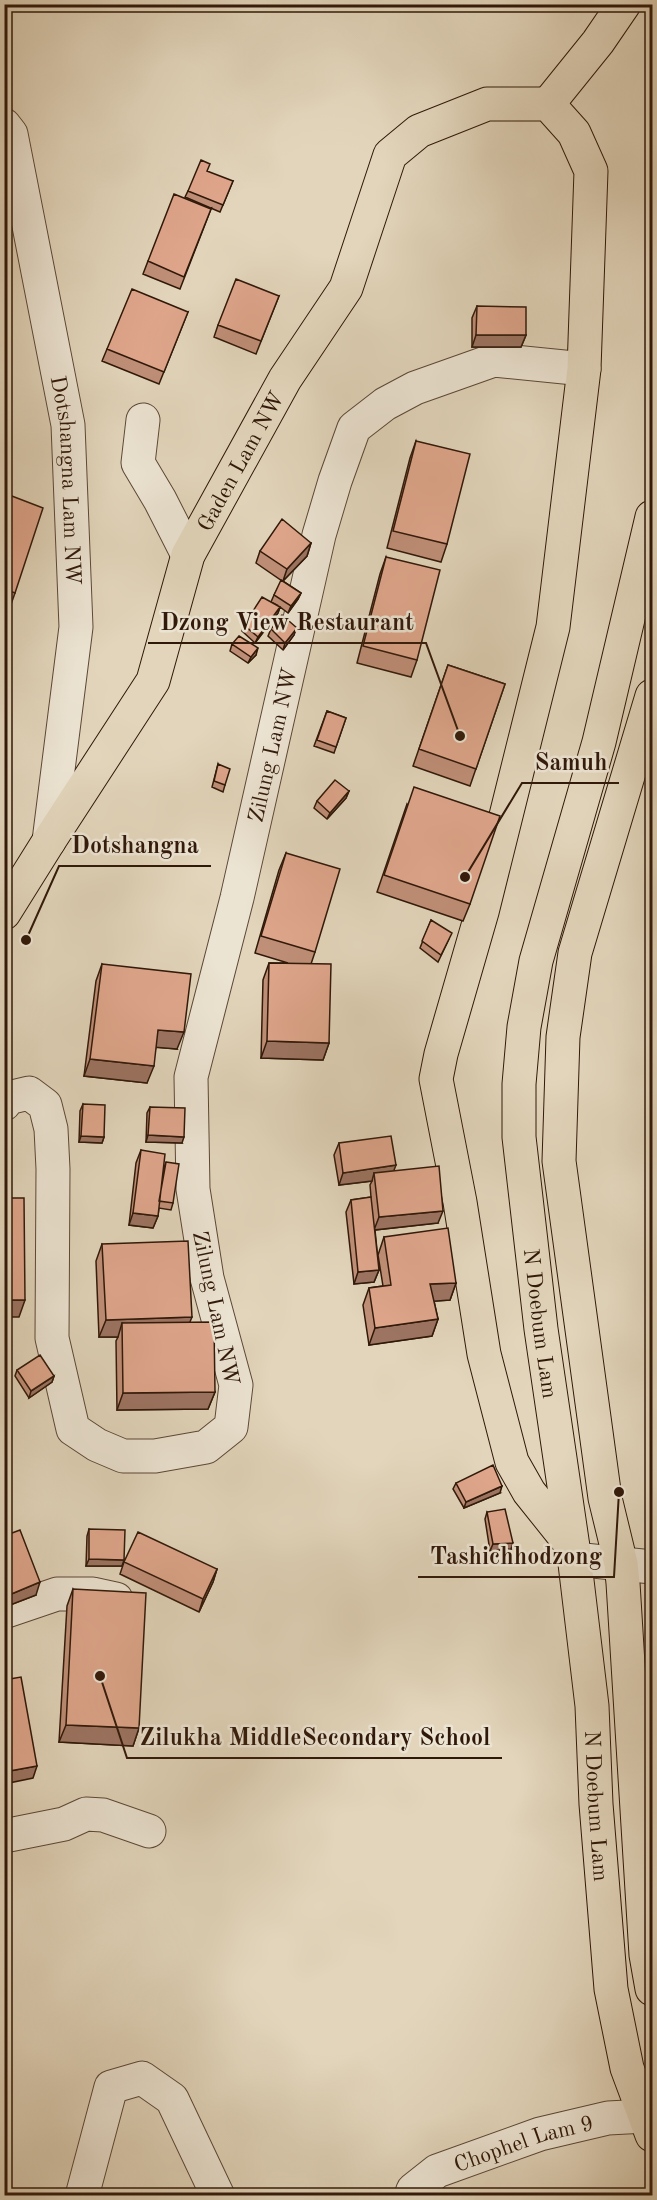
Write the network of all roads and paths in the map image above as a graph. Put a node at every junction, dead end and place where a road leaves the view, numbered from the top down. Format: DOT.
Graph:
graph roads {
  1 [pos="624,4"];
  2 [pos="549,104"];
  3 [pos="4,125"];
  4 [pos="584,369"];
  5 [pos="143,420"];
  6 [pos="652,517"];
  7 [pos="188,555"];
  8 [pos="652,696"];
  9 [pos="49,841"];
  10 [pos="4,913"];
  11 [pos="4,1104"];
  12 [pos="498,1413"];
  13 [pos="562,1477"];
  14 [pos="574,1553"];
  15 [pos="637,1566"];
  16 [pos="144,1605"];
  17 [pos="4,1612"];
  18 [pos="149,1831"];
  19 [pos="4,1836"];
  20 [pos="652,1989"];
  21 [pos="649,2125"];
  22 [pos="82,2196"];
  23 [pos="218,2196"];
  24 [pos="411,2196"];
  1 -- 2 [label="main road"];
  2 -- 4 [label="main road"];
  2 -- 7 [label="main road, Gaden Lam NW"];
  3 -- 9 [label="street, Dotshangna Lam NW"];
  4 -- 11 [label="street, Zilung Lam NW"];
  4 -- 12 [label="main road"];
  5 -- 7 [label="street"];
  6 -- 13 [label="main road, N Doebum Lam"];
  7 -- 9 [label="main road, Gaden Lam NW"];
  8 -- 15 [label="main road, N Doebum Lam"];
  9 -- 10 [label="main road, Gaden Lam NW"];
  12 -- 13 [label="main road"];
  12 -- 14 [label="main road"];
  13 -- 14 [label="main road, N Doebum Lam"];
  14 -- 15 [label="street"];
  14 -- 21 [label="main road, N Doebum Lam"];
  15 -- 20 [label="main road, N Doebum Lam"];
  16 -- 17 [label="street"];
  18 -- 19 [label="street"];
  21 -- 24 [label="street, Chophel Lam 9"];
  22 -- 23 [label="street"];
}
